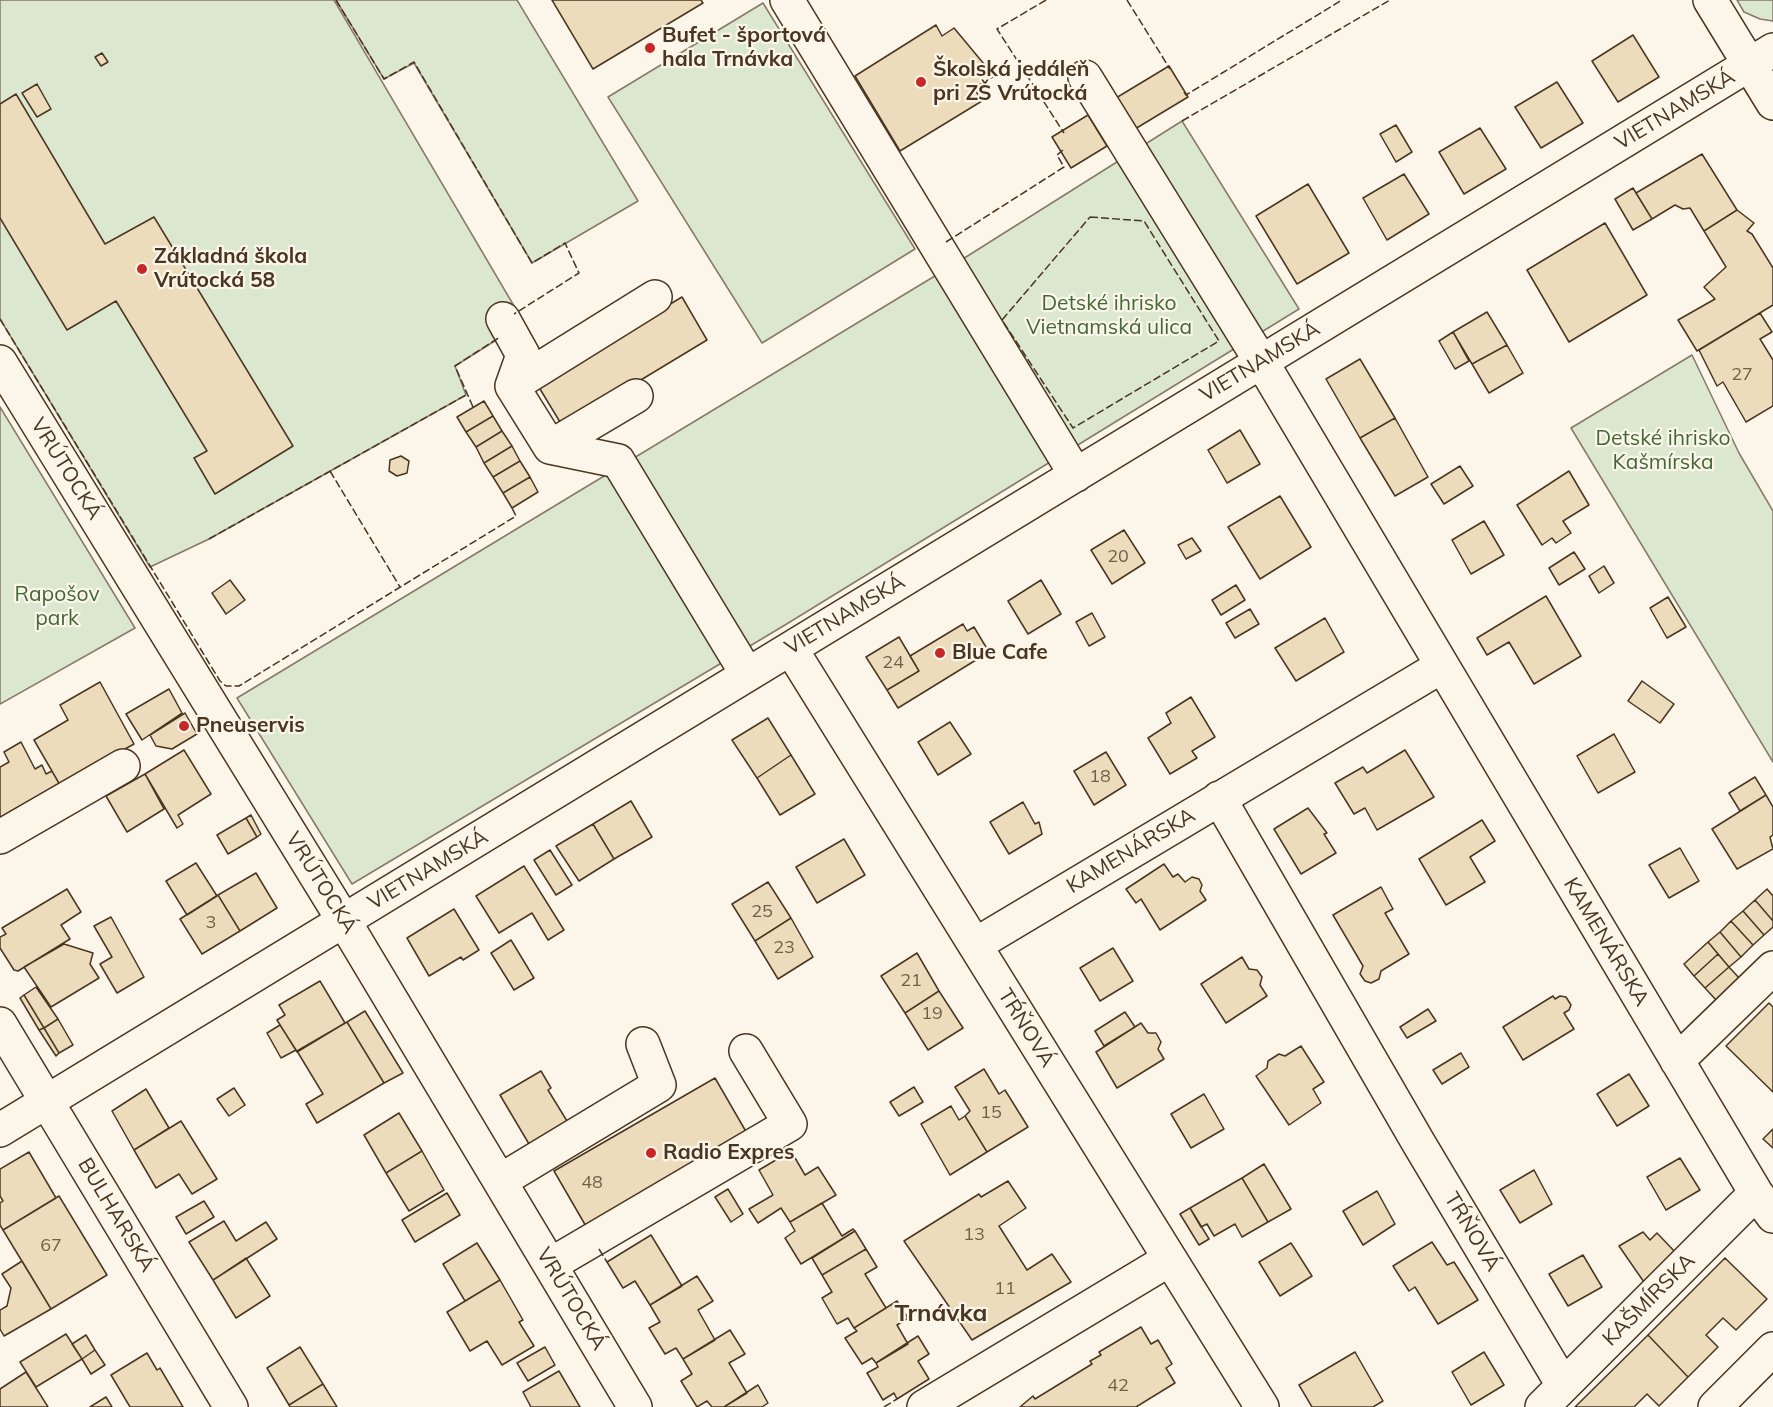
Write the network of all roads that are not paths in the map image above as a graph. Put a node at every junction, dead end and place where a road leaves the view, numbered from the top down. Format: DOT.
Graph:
graph roads {
  1 [pos="787,0"];
  2 [pos="1710,0"];
  3 [pos="1761,57"];
  4 [pos="1085,77"];
  5 [pos="1773,104"];
  6 [pos="655,297"];
  7 [pos="504,319"];
  8 [pos="0,362"];
  9 [pos="1261,362"];
  10 [pos="512,386"];
  11 [pos="636,396"];
  12 [pos="550,447"];
  13 [pos="1076,475"];
  14 [pos="790,649"];
  15 [pos="1442,666"];
  16 [pos="747,675"];
  17 [pos="123,766"];
  18 [pos="1219,798"];
  19 [pos="0,837"];
  20 [pos="344,921"];
  21 [pos="975,945"];
  22 [pos="1773,968"];
  23 [pos="0,1023"];
  24 [pos="643,1044"];
  25 [pos="746,1051"];
  26 [pos="1677,1061"];
  27 [pos="47,1102"];
  28 [pos="0,1130"];
  29 [pos="500,1181"];
  30 [pos="1764,1205"];
  31 [pos="1170,1259"];
  32 [pos="550,1265"];
  33 [pos="1773,1349"];
  34 [pos="1553,1396"];
  35 [pos="231,1407"];
  36 [pos="635,1407"];
  37 [pos="924,1407"];
  38 [pos="1262,1407"];
  39 [pos="1715,1407"];
  1 -- 13 [label="street"];
  2 -- 3 [label="street"];
  3 -- 5 [label="street"];
  3 -- 9 [label="street, VIETNAMSKÁ"];
  4 -- 9 [label="street, KAMENÁRSKA"];
  6 -- 10 [label="street"];
  7 -- 10 [label="street"];
  8 -- 20 [label="street, VRÚTOCKÁ"];
  9 -- 13 [label="street, VIETNAMSKÁ"];
  9 -- 15 [label="street, KAMENÁRSKA"];
  10 -- 12 [label="street"];
  11 -- 12 [label="street"];
  12 -- 16 [label="street"];
  13 -- 14 [label="street, VIETNAMSKÁ"];
  14 -- 16 [label="street, VIETNAMSKÁ"];
  14 -- 21 [label="street, TŔŇOVÁ"];
  15 -- 18 [label="street, KAMENÁRSKA"];
  15 -- 26 [label="street, KAMENÁRSKA"];
  16 -- 20 [label="street, VIETNAMSKÁ"];
  17 -- 19 [label="street"];
  18 -- 21 [label="street, KAMENÁRSKA"];
  18 -- 34 [label="street, TŔŇOVÁ"];
  20 -- 27 [label="street, VIETNAMSKÁ"];
  20 -- 29 [label="street, VRÚTOCKÁ"];
  21 -- 31 [label="street, TŔŇOVÁ"];
  22 -- 26 [label="street"];
  23 -- 27 [label="street, BULHARSKÁ"];
  24 -- 29 [label="street"];
  25 -- 32 [label="street"];
  26 -- 30 [label="street, KAMENÁRSKA"];
  27 -- 28 [label="street, VIETNAMSKÁ"];
  27 -- 35 [label="street, BULHARSKÁ"];
  29 -- 32 [label="street, VRÚTOCKÁ"];
  30 -- 34 [label="street, KAŠMÍRSKA"];
  31 -- 37 [label="street"];
  31 -- 38 [label="street, TŔŇOVÁ"];
  32 -- 36 [label="street, VRÚTOCKÁ"];
  33 -- 39 [label="street"];
}
